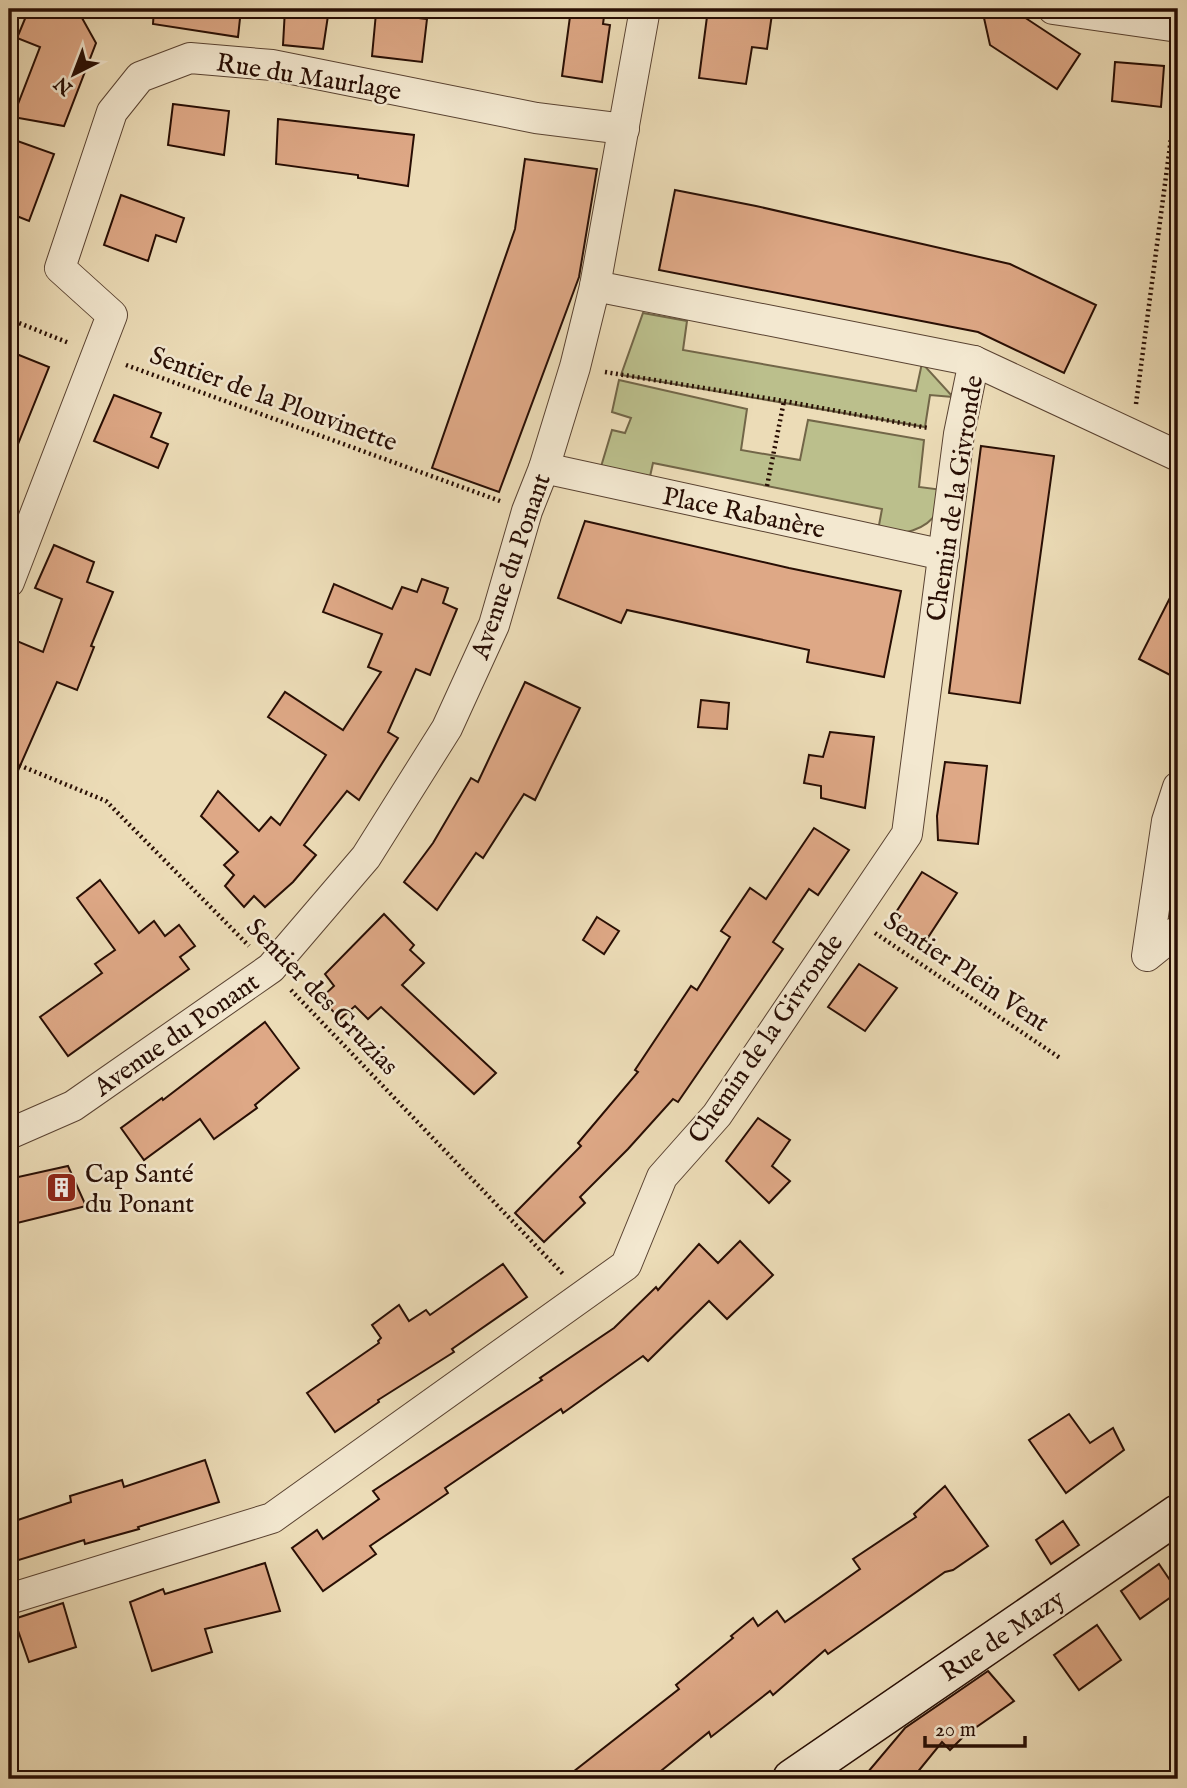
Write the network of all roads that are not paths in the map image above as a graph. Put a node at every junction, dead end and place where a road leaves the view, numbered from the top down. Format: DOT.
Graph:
graph roads {
  1 [pos="645,9"];
  2 [pos="1053,9"];
  3 [pos="1178,27"];
  4 [pos="624,129"];
  5 [pos="594,286"];
  6 [pos="974,361"];
  7 [pos="1178,456"];
  8 [pos="544,468"];
  9 [pos="944,555"];
  10 [pos="9,582"];
  11 [pos="1178,787"];
  12 [pos="1178,931"];
  13 [pos="9,1134"];
  14 [pos="1178,1514"];
  15 [pos="9,1599"];
  16 [pos="792,1779"];
  1 -- 4 [label="street, Avenue du Ponant"];
  2 -- 3 [label="street"];
  4 -- 5 [label="street, Avenue du Ponant"];
  4 -- 10 [label="street, Rue du Maurlage"];
  5 -- 6 [label="street"];
  5 -- 8 [label="street, Avenue du Ponant"];
  6 -- 7 [label="street"];
  6 -- 9 [label="street, Chemin de la Givronde"];
  8 -- 9 [label="street, Place Rabanère"];
  8 -- 13 [label="street, Avenue du Ponant"];
  9 -- 15 [label="street, Chemin de la Givronde"];
  11 -- 12 [label="street"];
  14 -- 16 [label="street, Rue de Mazy"];
}
